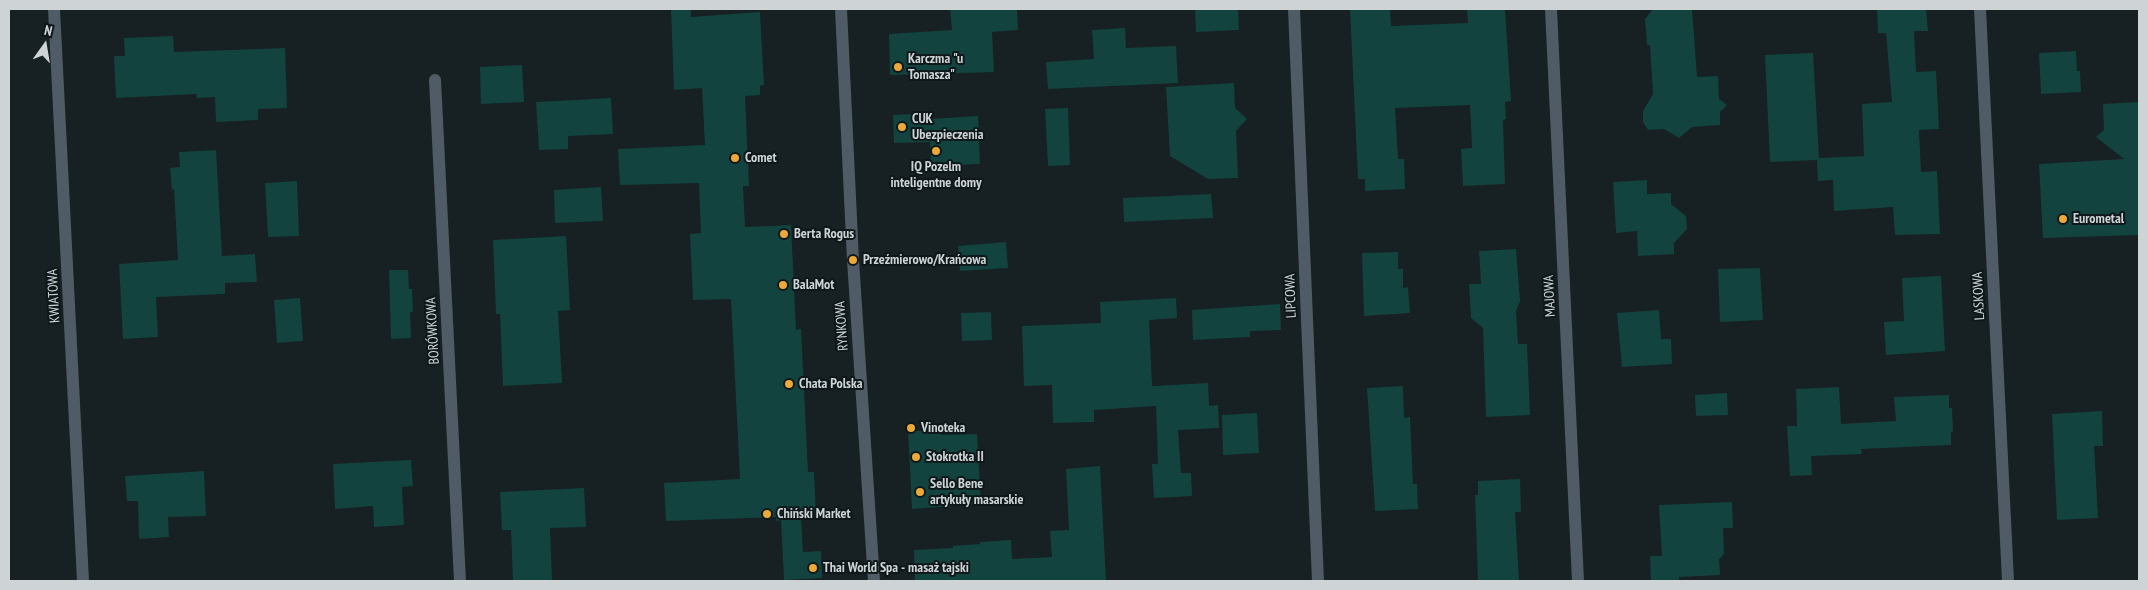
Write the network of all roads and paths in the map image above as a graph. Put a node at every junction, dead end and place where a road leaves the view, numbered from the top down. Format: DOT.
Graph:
graph roads {
  1 [pos="54,9"];
  2 [pos="841,9"];
  3 [pos="1294,9"];
  4 [pos="1551,9"];
  5 [pos="1980,9"];
  6 [pos="436,80"];
  7 [pos="83,581"];
  8 [pos="460,581"];
  9 [pos="874,581"];
  10 [pos="1318,581"];
  11 [pos="1578,581"];
  12 [pos="2008,581"];
  1 -- 7 [label="street, KWIATOWA"];
  2 -- 9 [label="street, RYNKOWA"];
  3 -- 10 [label="street, LIPCOWA"];
  4 -- 11 [label="street, MAJOWA"];
  5 -- 12 [label="street, LASKOWA"];
  6 -- 8 [label="street, BORÓWKOWA"];
}
